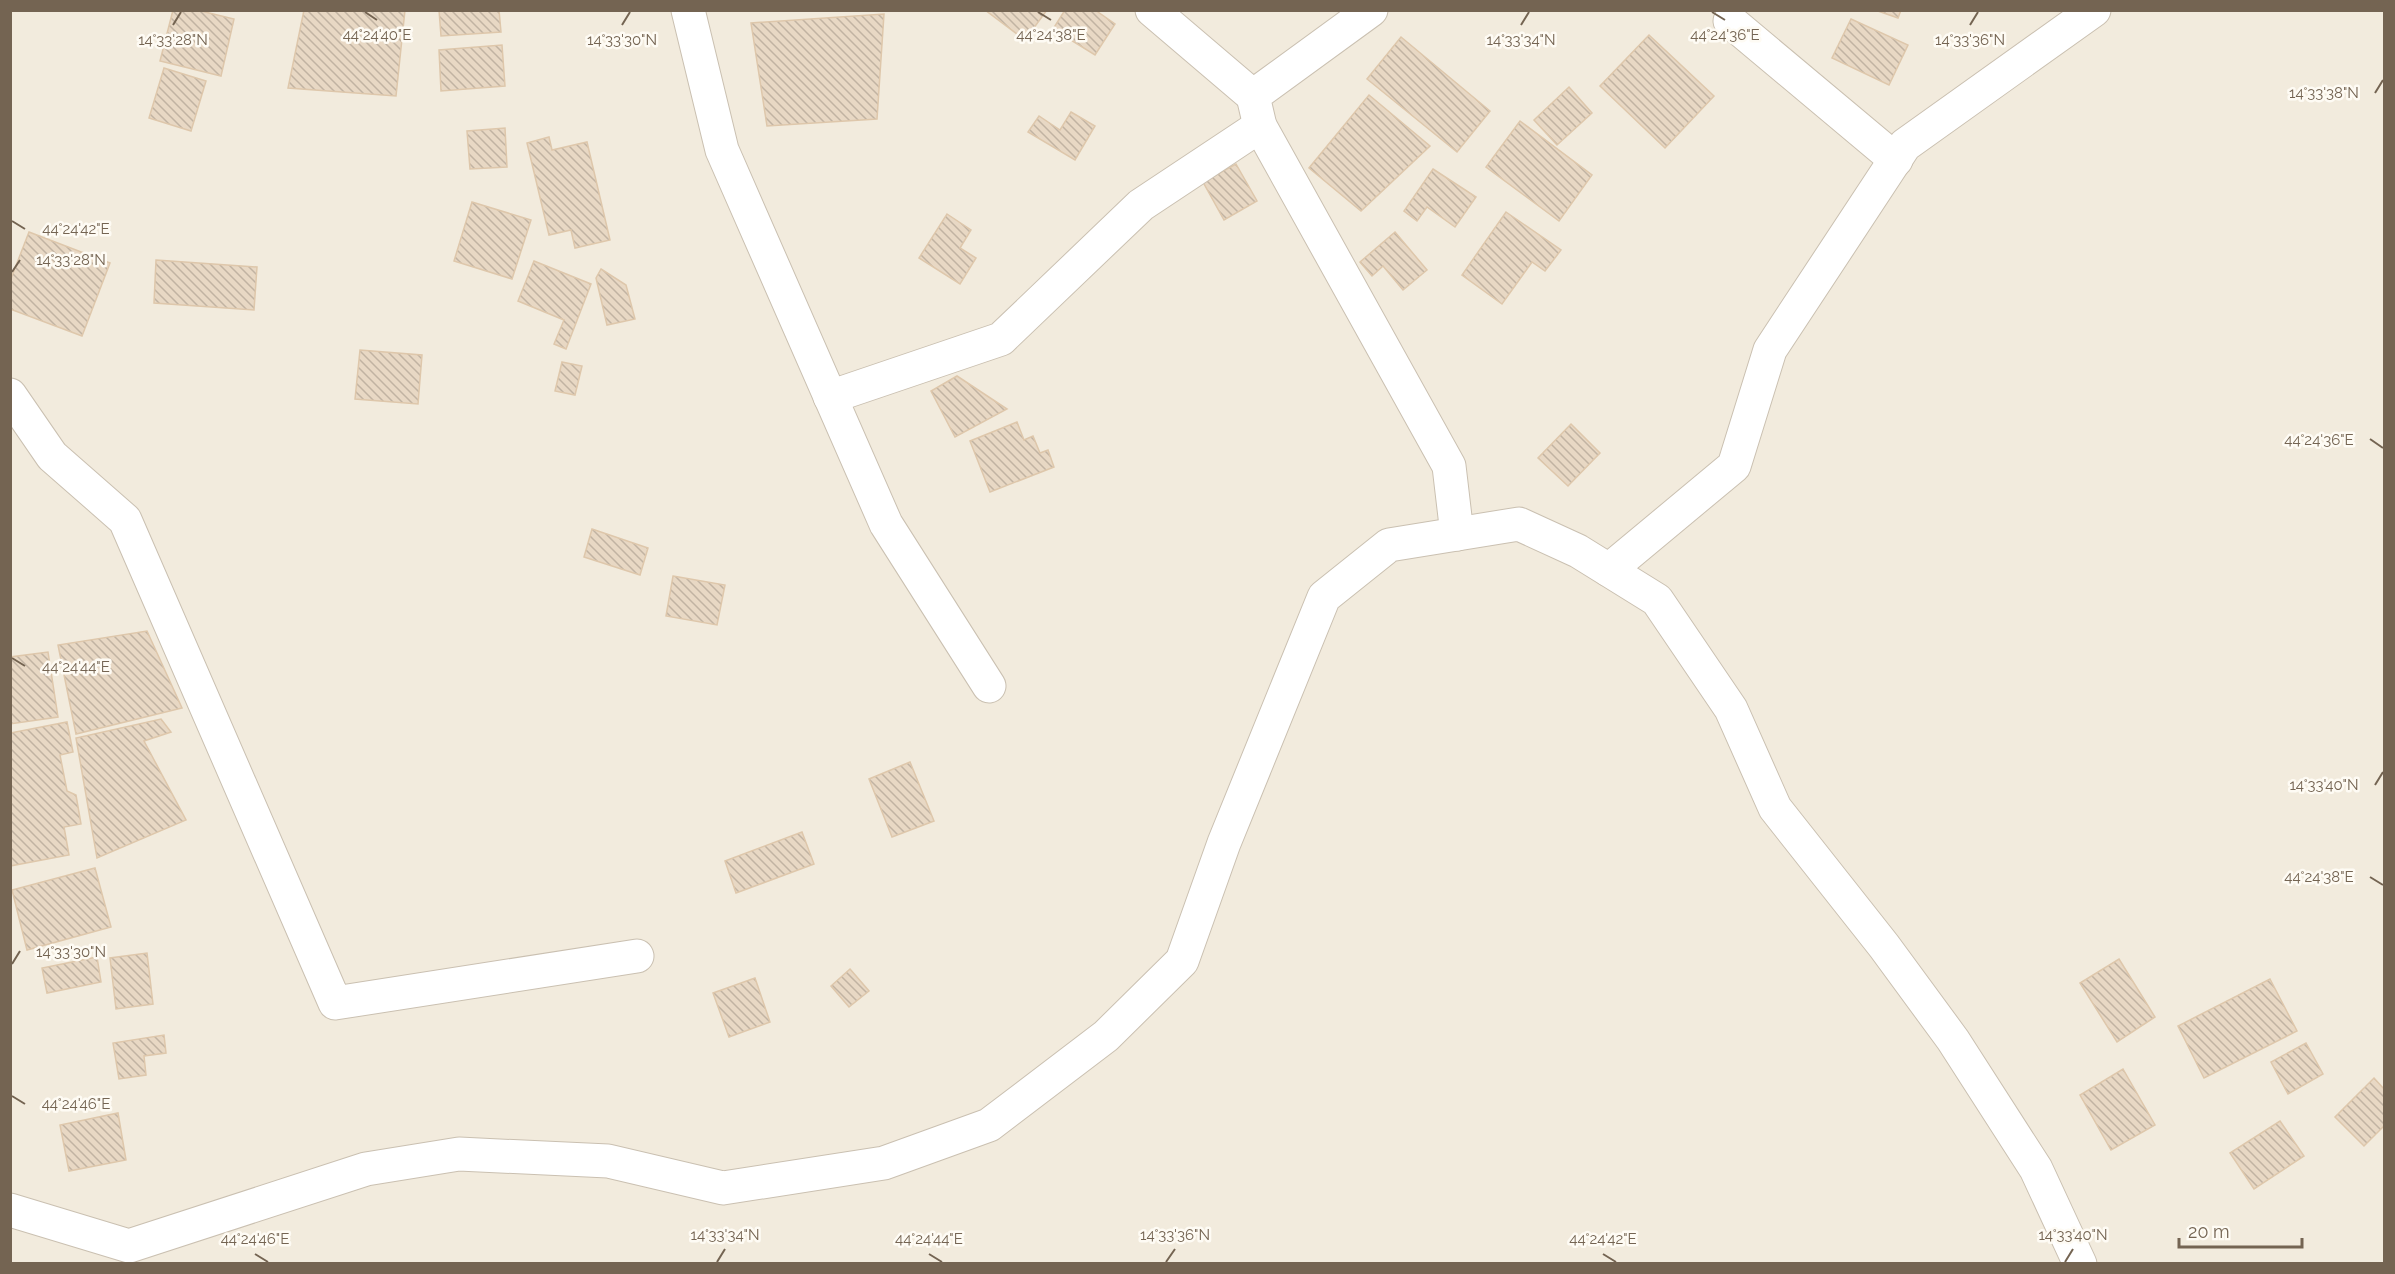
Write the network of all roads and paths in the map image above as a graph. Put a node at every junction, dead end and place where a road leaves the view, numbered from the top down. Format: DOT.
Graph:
graph roads {
  1 [pos="688,10"];
  2 [pos="1152,10"];
  3 [pos="1371,10"];
  4 [pos="2094,10"];
  5 [pos="1730,21"];
  6 [pos="1257,111"];
  7 [pos="1896,160"];
  8 [pos="10,395"];
  9 [pos="830,397"];
  10 [pos="1457,534"];
  11 [pos="1609,570"];
  12 [pos="989,686"];
  13 [pos="638,956"];
  14 [pos="10,1210"];
  15 [pos="2080,1263"];
  1 -- 9 [label="street"];
  2 -- 6 [label="street"];
  3 -- 6 [label="street"];
  4 -- 7 [label="street"];
  5 -- 7 [label="street"];
  6 -- 9 [label="street"];
  6 -- 10 [label="street"];
  7 -- 11 [label="street"];
  8 -- 13 [label="street"];
  9 -- 12 [label="street"];
  10 -- 11 [label="street"];
  10 -- 14 [label="street"];
  11 -- 15 [label="street"];
}
